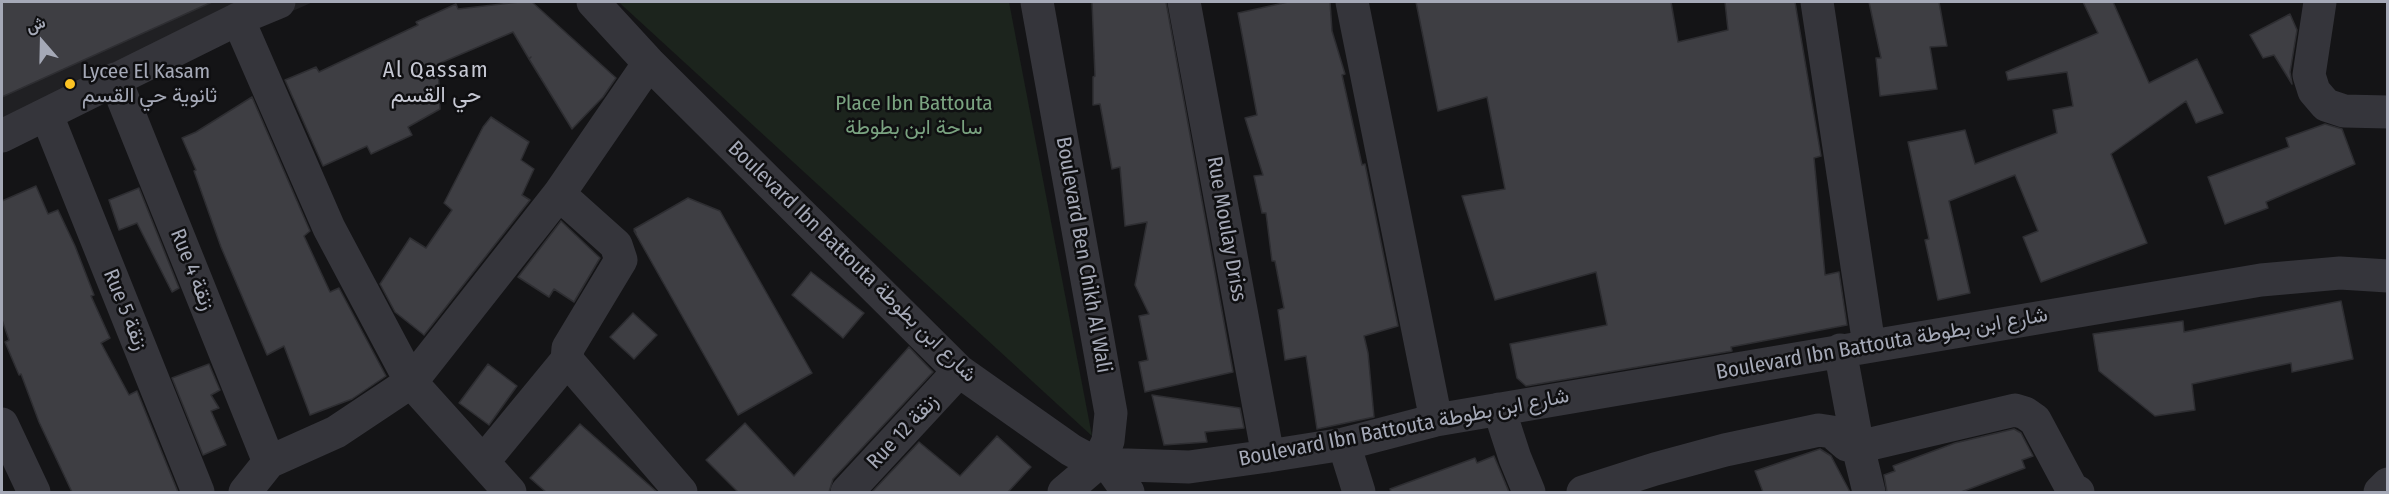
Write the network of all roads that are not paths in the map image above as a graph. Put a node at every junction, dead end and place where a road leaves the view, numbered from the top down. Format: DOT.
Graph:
graph roads {
  1 [pos="279,2"];
  2 [pos="593,2"];
  3 [pos="1037,2"];
  4 [pos="1184,2"];
  5 [pos="1352,2"];
  6 [pos="1817,2"];
  7 [pos="2320,2"];
  8 [pos="238,18"];
  9 [pos="649,63"];
  10 [pos="115,79"];
  11 [pos="2388,112"];
  12 [pos="52,128"];
  13 [pos="2,136"];
  14 [pos="559,194"];
  15 [pos="2388,276"];
  16 [pos="1855,348"];
  17 [pos="567,360"];
  18 [pos="959,371"];
  19 [pos="411,382"];
  20 [pos="1500,409"];
  21 [pos="1436,420"];
  22 [pos="2,424"];
  23 [pos="1344,444"];
  24 [pos="1858,447"];
  25 [pos="1268,456"];
  26 [pos="269,462"];
  27 [pos="483,462"];
  28 [pos="1086,479"];
  29 [pos="2388,484"];
  30 [pos="2070,491"];
  31 [pos="34,492"];
  32 [pos="198,492"];
  33 [pos="245,492"];
  34 [pos="510,492"];
  35 [pos="681,492"];
  36 [pos="848,492"];
  37 [pos="1128,492"];
  38 [pos="1359,492"];
  39 [pos="1529,492"];
  40 [pos="1584,492"];
  41 [pos="1869,492"];
  42 [pos="2380,492"];
  1 -- 8 [label="street"];
  2 -- 9 [label="street, Boulevard Ibn Battouta شارع ابن بطوطة"];
  3 -- 28 [label="street, Boulevard Ben Chikh Al Wali"];
  4 -- 25 [label="street, Rue Moulay Driss"];
  5 -- 21 [label="street"];
  6 -- 16 [label="street"];
  7 -- 11 [label="street"];
  8 -- 10 [label="street"];
  8 -- 19 [label="street"];
  9 -- 14 [label="street"];
  9 -- 18 [label="street, Boulevard Ibn Battouta شارع ابن بطوطة"];
  10 -- 13 [label="street"];
  10 -- 26 [label="street, Rue 4 زنقة"];
  12 -- 32 [label="street, Rue 5 زنقة"];
  14 -- 17 [label="street"];
  14 -- 19 [label="street"];
  15 -- 16 [label="street, Boulevard Ibn Battouta شارع ابن بطوطة"];
  16 -- 20 [label="street, Boulevard Ibn Battouta شارع ابن بطوطة"];
  16 -- 24 [label="street"];
  17 -- 27 [label="street"];
  17 -- 35 [label="street"];
  18 -- 28 [label="street, Boulevard Ibn Battouta شارع ابن بطوطة"];
  18 -- 36 [label="street, Rue 12 زنقة"];
  19 -- 26 [label="street"];
  19 -- 27 [label="street"];
  20 -- 21 [label="street, Boulevard Ibn Battouta شارع ابن بطوطة"];
  20 -- 39 [label="street"];
  21 -- 23 [label="street, Boulevard Ibn Battouta شارع ابن بطوطة"];
  22 -- 31 [label="street"];
  23 -- 25 [label="street, Boulevard Ibn Battouta شارع ابن بطوطة"];
  23 -- 38 [label="street"];
  24 -- 30 [label="street"];
  24 -- 40 [label="street"];
  24 -- 41 [label="street"];
  25 -- 28 [label="street, Boulevard Ibn Battouta شارع ابن بطوطة"];
  26 -- 33 [label="street"];
  27 -- 34 [label="street"];
  28 -- 37 [label="street"];
  29 -- 42 [label="street"];
}
